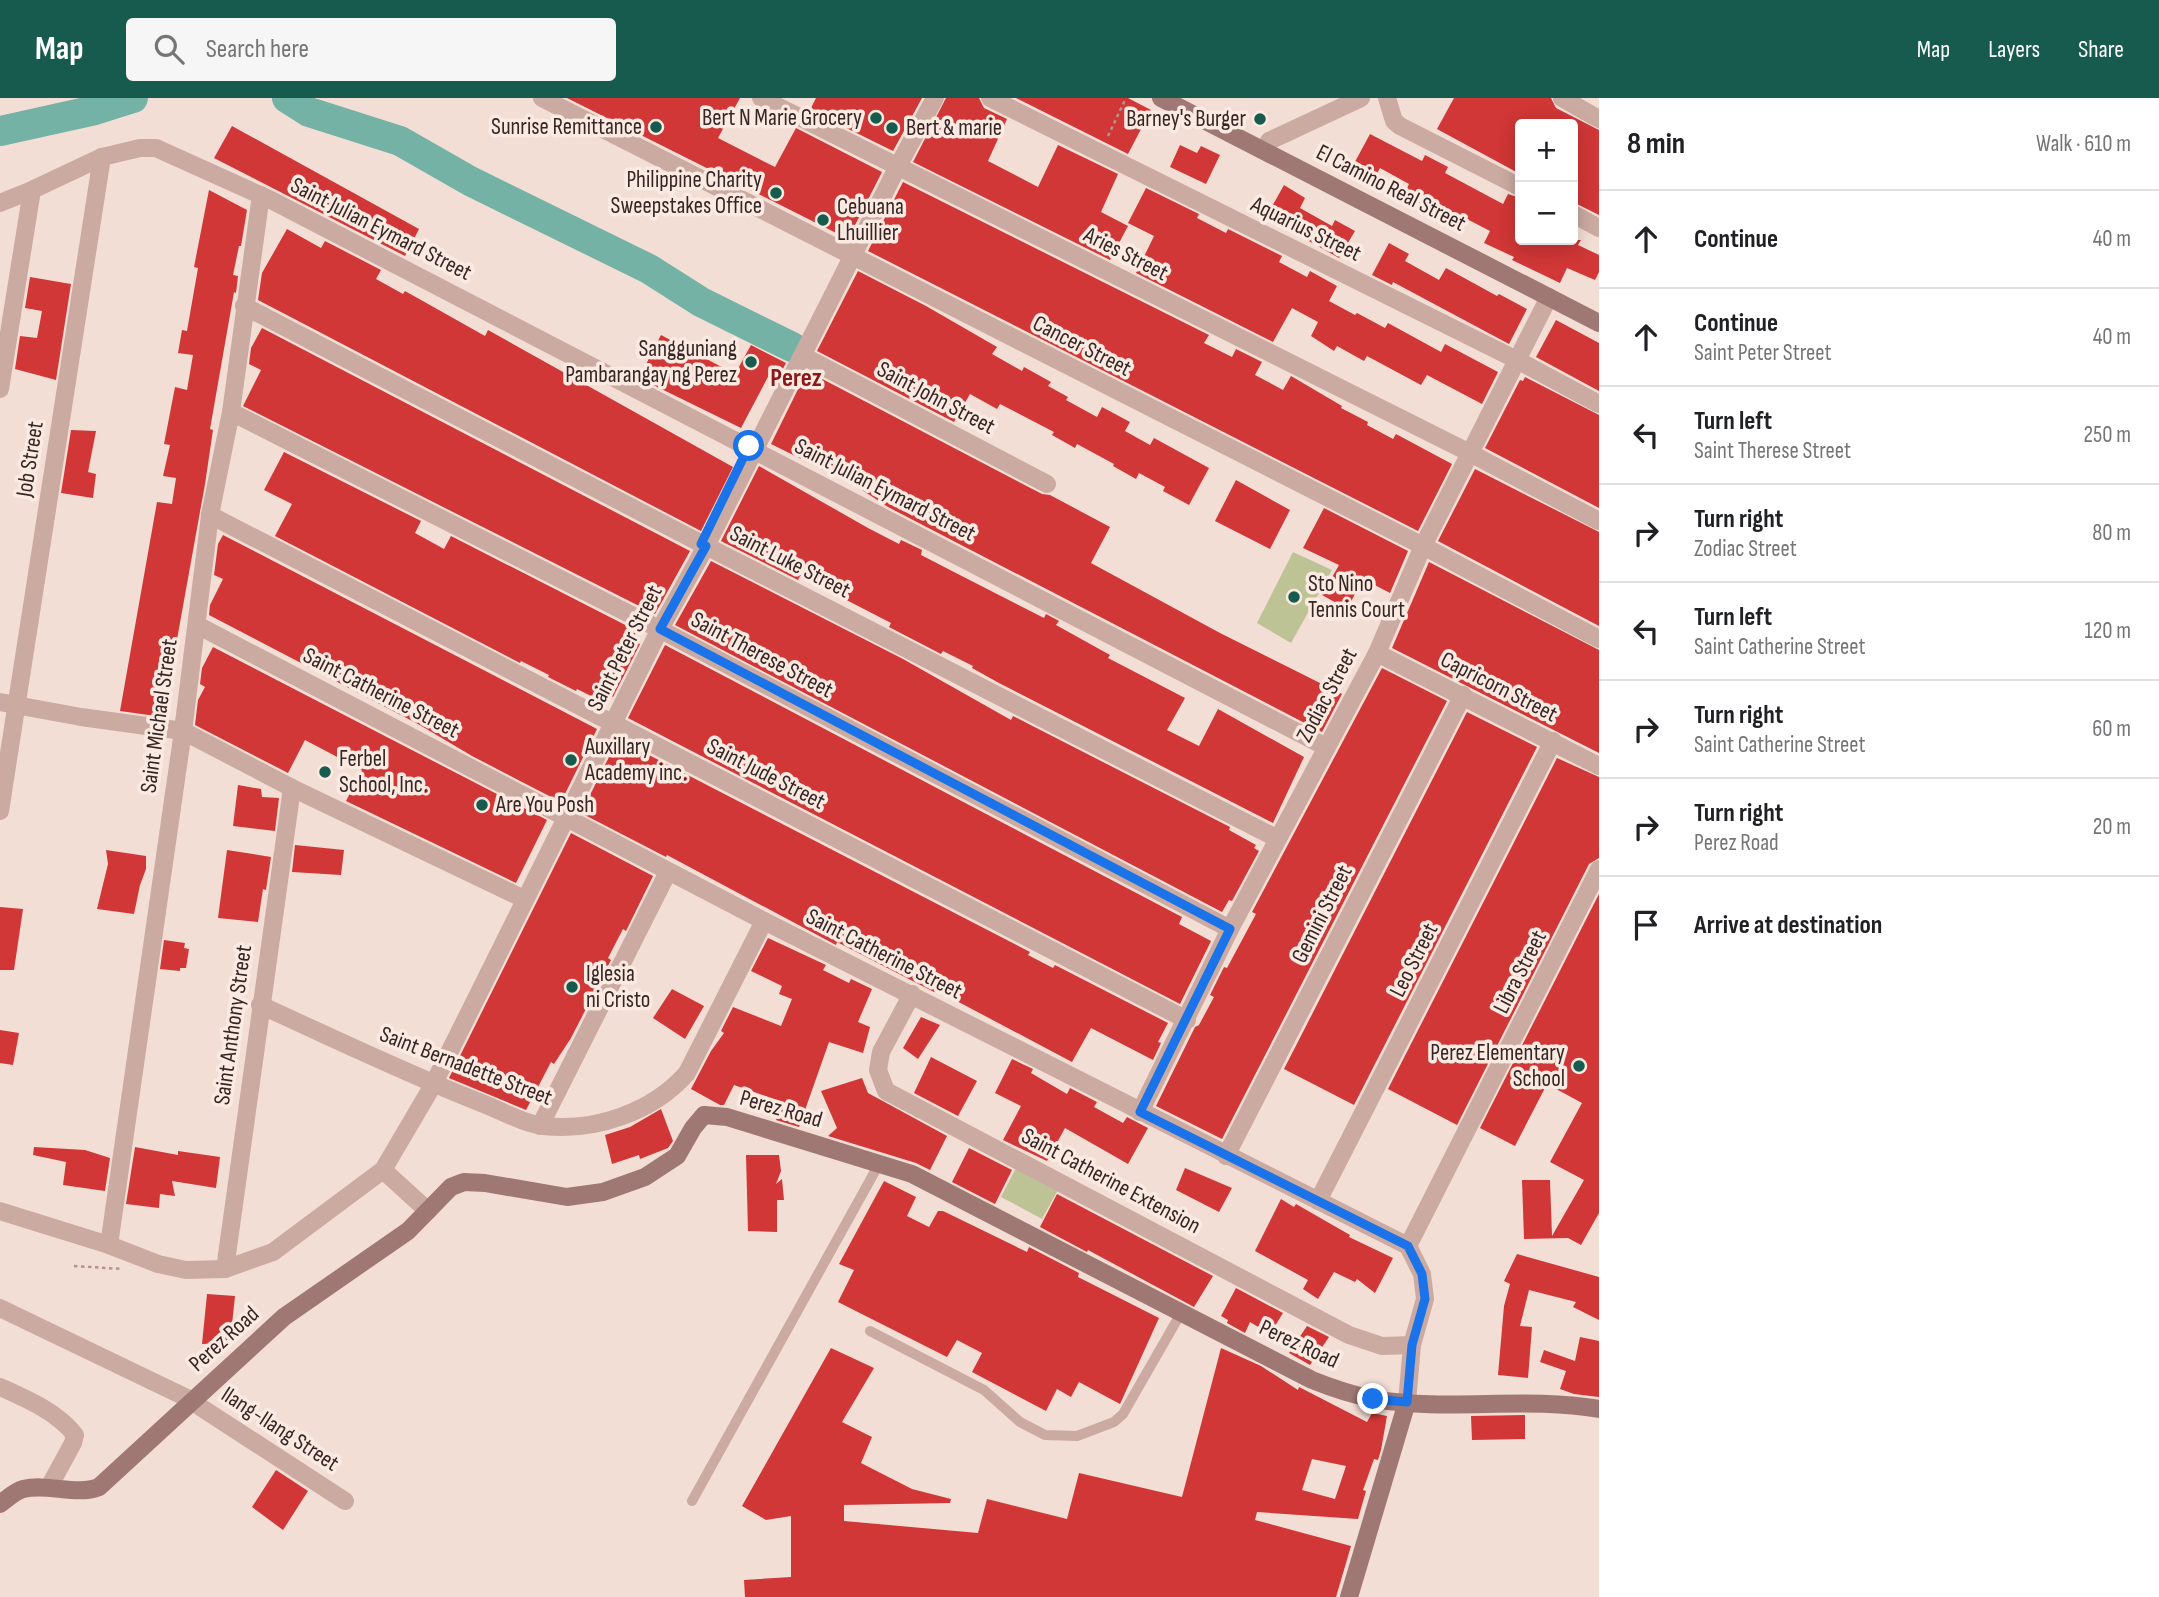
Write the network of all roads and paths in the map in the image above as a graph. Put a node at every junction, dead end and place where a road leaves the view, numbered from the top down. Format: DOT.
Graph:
graph roads {
  1 [pos="542,98"];
  2 [pos="761,98"];
  3 [pos="935,98"];
  4 [pos="990,98"];
  5 [pos="1126,98"];
  6 [pos="1161,98"];
  7 [pos="1362,98"];
  8 [pos="1387,98"];
  9 [pos="1562,98"];
  10 [pos="1599,118"];
  11 [pos="1265,151"];
  12 [pos="1100,154"];
  13 [pos="102,157"];
  14 [pos="897,168"];
  15 [pos="1515,184"];
  16 [pos="32,190"];
  17 [pos="261,195"];
  18 [pos="0,203"];
  19 [pos="1578,217"];
  20 [pos="1599,228"];
  21 [pos="852,257"];
  22 [pos="1549,297"];
  23 [pos="244,306"];
  24 [pos="1599,323"];
  25 [pos="803,356"];
  26 [pos="1517,360"];
  27 [pos="0,389"];
  28 [pos="1599,404"];
  29 [pos="231,412"];
  30 [pos="754,449"];
  31 [pos="1468,452"];
  32 [pos="1047,484"];
  33 [pos="210,515"];
  34 [pos="1599,521"];
  35 [pos="706,546"];
  36 [pos="1423,546"];
  37 [pos="197,625"];
  38 [pos="660,629"];
  39 [pos="1599,639"];
  40 [pos="1377,653"];
  41 [pos="1463,695"];
  42 [pos="8,703"];
  43 [pos="615,723"];
  44 [pos="183,731"];
  45 [pos="1553,741"];
  46 [pos="1326,747"];
  47 [pos="1599,766"];
  48 [pos="292,788"];
  49 [pos="0,811"];
  50 [pos="565,816"];
  51 [pos="1278,839"];
  52 [pos="1599,869"];
  53 [pos="668,872"];
  54 [pos="524,899"];
  55 [pos="764,921"];
  56 [pos="1230,929"];
  57 [pos="912,994"];
  58 [pos="260,1005"];
  59 [pos="1187,1020"];
  60 [pos="433,1084"];
  61 [pos="1140,1112"];
  62 [pos="540,1126"];
  63 [pos="1226,1156"];
  64 [pos="878,1164"];
  65 [pos="383,1170"];
  66 [pos="1318,1201"];
  67 [pos="0,1211"];
  68 [pos="428,1211"];
  69 [pos="109,1245"];
  70 [pos="1408,1246"];
  71 [pos="225,1269"];
  72 [pos="0,1308"];
  73 [pos="1181,1313"];
  74 [pos="870,1331"];
  75 [pos="1412,1345"];
  76 [pos="0,1387"];
  77 [pos="191,1401"];
  78 [pos="1407,1402"];
  79 [pos="1599,1409"];
  80 [pos="49,1487"];
  81 [pos="345,1500"];
  82 [pos="692,1501"];
  83 [pos="0,1504"];
  84 [pos="1349,1597"];
  1 -- 21 [label="street, Cancer Street"];
  2 -- 14 [label="street, Aries Street"];
  3 -- 14 [label="street, Saint Peter Street"];
  4 -- 12 [label="street, Aquarius Street"];
  5 -- 12 [label="path"];
  6 -- 11 [label="street, El Camino Real Street"];
  7 -- 11 [label="street"];
  8 -- 15 [label="street"];
  9 -- 10 [label="street"];
  11 -- 22 [label="street, El Camino Real Street"];
  12 -- 26 [label="street, Aquarius Street"];
  13 -- 16 [label="street, Saint Julian Eymard Street"];
  13 -- 17 [label="street, Saint Julian Eymard Street"];
  13 -- 42 [label="street, Job Street"];
  14 -- 21 [label="street, Saint Peter Street"];
  14 -- 31 [label="street, Aries Street"];
  16 -- 18 [label="street, Saint Julian Eymard Street"];
  16 -- 27 [label="street"];
  17 -- 23 [label="street, Saint Michael Street"];
  17 -- 30 [label="street, Saint Julian Eymard Street"];
  19 -- 20 [label="street"];
  21 -- 25 [label="street, Saint Peter Street"];
  21 -- 36 [label="street, Cancer Street"];
  22 -- 24 [label="street, El Camino Real Street"];
  22 -- 26 [label="street, Zodiac Street"];
  23 -- 29 [label="street, Saint Michael Street"];
  23 -- 35 [label="street, Saint Luke Street"];
  25 -- 30 [label="street, Saint Peter Street"];
  25 -- 32 [label="street, Saint John Street"];
  26 -- 28 [label="street, Aquarius Street"];
  26 -- 31 [label="street, Zodiac Street"];
  29 -- 33 [label="street, Saint Michael Street"];
  29 -- 38 [label="street, Saint Therese Street"];
  30 -- 35 [label="street, Saint Peter Street"];
  30 -- 46 [label="street, Saint Julian Eymard Street"];
  31 -- 34 [label="street, Aries Street"];
  31 -- 36 [label="street, Zodiac Street"];
  33 -- 37 [label="street, Saint Michael Street"];
  33 -- 43 [label="street, Saint Jude Street"];
  35 -- 38 [label="street, Saint Peter Street"];
  35 -- 51 [label="street, Saint Luke Street"];
  36 -- 39 [label="street, Cancer Street"];
  36 -- 40 [label="street, Zodiac Street"];
  37 -- 44 [label="street, Saint Michael Street"];
  37 -- 50 [label="street, Saint Catherine Street"];
  38 -- 43 [label="street, Saint Peter Street"];
  38 -- 56 [label="street, Saint Therese Street"];
  40 -- 41 [label="street, Capricorn Street"];
  40 -- 46 [label="street, Zodiac Street"];
  41 -- 45 [label="street, Capricorn Street"];
  41 -- 63 [label="street, Gemini Street"];
  42 -- 44 [label="street"];
  42 -- 49 [label="street, Job Street"];
  43 -- 50 [label="street, Saint Peter Street"];
  43 -- 59 [label="street, Saint Jude Street"];
  44 -- 48 [label="street"];
  44 -- 69 [label="street, Saint Michael Street"];
  45 -- 47 [label="street, Capricorn Street"];
  45 -- 66 [label="street, Leo Street"];
  46 -- 51 [label="street, Zodiac Street"];
  48 -- 54 [label="street"];
  48 -- 58 [label="street, Saint Anthony Street"];
  50 -- 53 [label="street, Saint Catherine Street"];
  50 -- 54 [label="street, Saint Peter Street"];
  51 -- 56 [label="street, Zodiac Street"];
  52 -- 70 [label="street, Libra Street"];
  53 -- 55 [label="street, Saint Catherine Street"];
  53 -- 62 [label="street"];
  54 -- 60 [label="street, Saint Peter Street"];
  55 -- 57 [label="street, Saint Catherine Street"];
  55 -- 62 [label="street, Saint Bernadette Street"];
  56 -- 59 [label="street, Zodiac Street"];
  57 -- 61 [label="street, Saint Catherine Street"];
  57 -- 75 [label="street, Saint Catherine Extension"];
  58 -- 60 [label="street, Saint Bernadette Street"];
  58 -- 71 [label="street, Saint Anthony Street"];
  59 -- 61 [label="street, Zodiac Street"];
  60 -- 62 [label="street, Saint Bernadette Street"];
  60 -- 65 [label="street, Saint Peter Street"];
  61 -- 63 [label="street, Saint Catherine Street"];
  63 -- 66 [label="street, Saint Catherine Street"];
  64 -- 68 [label="street, Perez Road"];
  64 -- 73 [label="street, Perez Road"];
  64 -- 82 [label="lane"];
  65 -- 68 [label="street"];
  65 -- 71 [label="street, Saint Peter Street"];
  66 -- 70 [label="street, Saint Catherine Street"];
  67 -- 69 [label="street, Saint Peter Street"];
  68 -- 77 [label="street, Perez Road"];
  69 -- 71 [label="street, Saint Peter Street"];
  70 -- 75 [label="street"];
  72 -- 77 [label="street, Ilang-Ilang Street"];
  73 -- 74 [label="lane"];
  73 -- 78 [label="street, Perez Road"];
  75 -- 78 [label="street"];
  76 -- 80 [label="street"];
  77 -- 80 [label="street, Perez Road"];
  77 -- 81 [label="street, Ilang-Ilang Street"];
  78 -- 79 [label="street, Perez Road"];
  78 -- 84 [label="street"];
  80 -- 83 [label="street, Perez Road"];
}
